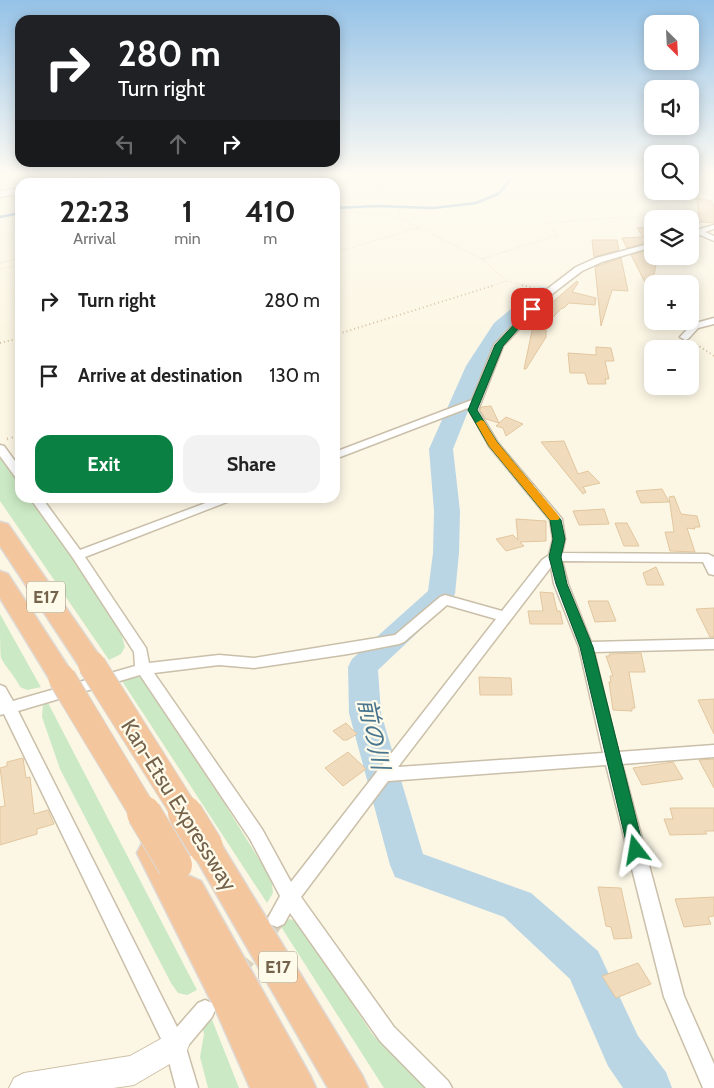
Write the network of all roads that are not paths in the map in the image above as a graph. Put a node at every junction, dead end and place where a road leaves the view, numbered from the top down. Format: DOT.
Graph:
graph roads {
  1 [pos="714,227"];
  2 [pos="699,232"];
  3 [pos="714,240"];
  4 [pos="644,247"];
  5 [pos="714,321"];
  6 [pos="685,337"];
  7 [pos="476,402"];
  8 [pos="0,448"];
  9 [pos="340,454"];
  10 [pos="15,469"];
  11 [pos="40,503"];
  12 [pos="215,503"];
  13 [pos="0,529"];
  14 [pos="77,555"];
  15 [pos="555,557"];
  16 [pos="714,571"];
  17 [pos="0,579"];
  18 [pos="505,617"];
  19 [pos="714,644"];
  20 [pos="586,647"];
  21 [pos="143,669"];
  22 [pos="0,691"];
  23 [pos="5,708"];
  24 [pos="714,751"];
  25 [pos="612,758"];
  26 [pos="385,775"];
  27 [pos="169,868"];
  28 [pos="290,896"];
  29 [pos="277,918"];
  30 [pos="205,1010"];
  31 [pos="175,1045"];
  32 [pos="24,1088"];
  33 [pos="187,1088"];
  34 [pos="269,1088"];
  35 [pos="297,1088"];
  36 [pos="349,1088"];
  37 [pos="441,1088"];
  38 [pos="714,1088"];
  1 -- 2 [label="street"];
  2 -- 3 [label="street"];
  4 -- 7 [label="street"];
  5 -- 6 [label="street"];
  7 -- 9 [label="street"];
  7 -- 15 [label="street"];
  8 -- 10 [label="street"];
  11 -- 14 [label="street"];
  12 -- 14 [label="street"];
  13 -- 36 [label="highway, Kan-Etsu Expressway / E17, bridge"];
  14 -- 21 [label="street"];
  15 -- 16 [label="street"];
  15 -- 18 [label="street"];
  15 -- 20 [label="street"];
  17 -- 27 [label="highway, E17, bridge"];
  18 -- 21 [label="street"];
  18 -- 26 [label="street"];
  19 -- 20 [label="street"];
  20 -- 25 [label="street"];
  21 -- 23 [label="street"];
  21 -- 28 [label="street"];
  22 -- 23 [label="street"];
  23 -- 31 [label="street"];
  24 -- 25 [label="street"];
  25 -- 26 [label="street"];
  25 -- 38 [label="street"];
  26 -- 28 [label="street"];
  27 -- 34 [label="highway"];
  27 -- 35 [label="highway, Kan-Etsu Expressway / E17"];
  28 -- 29 [label="street"];
  28 -- 37 [label="street"];
  30 -- 31 [label="street"];
  31 -- 32 [label="main road"];
  31 -- 33 [label="street"];
}
